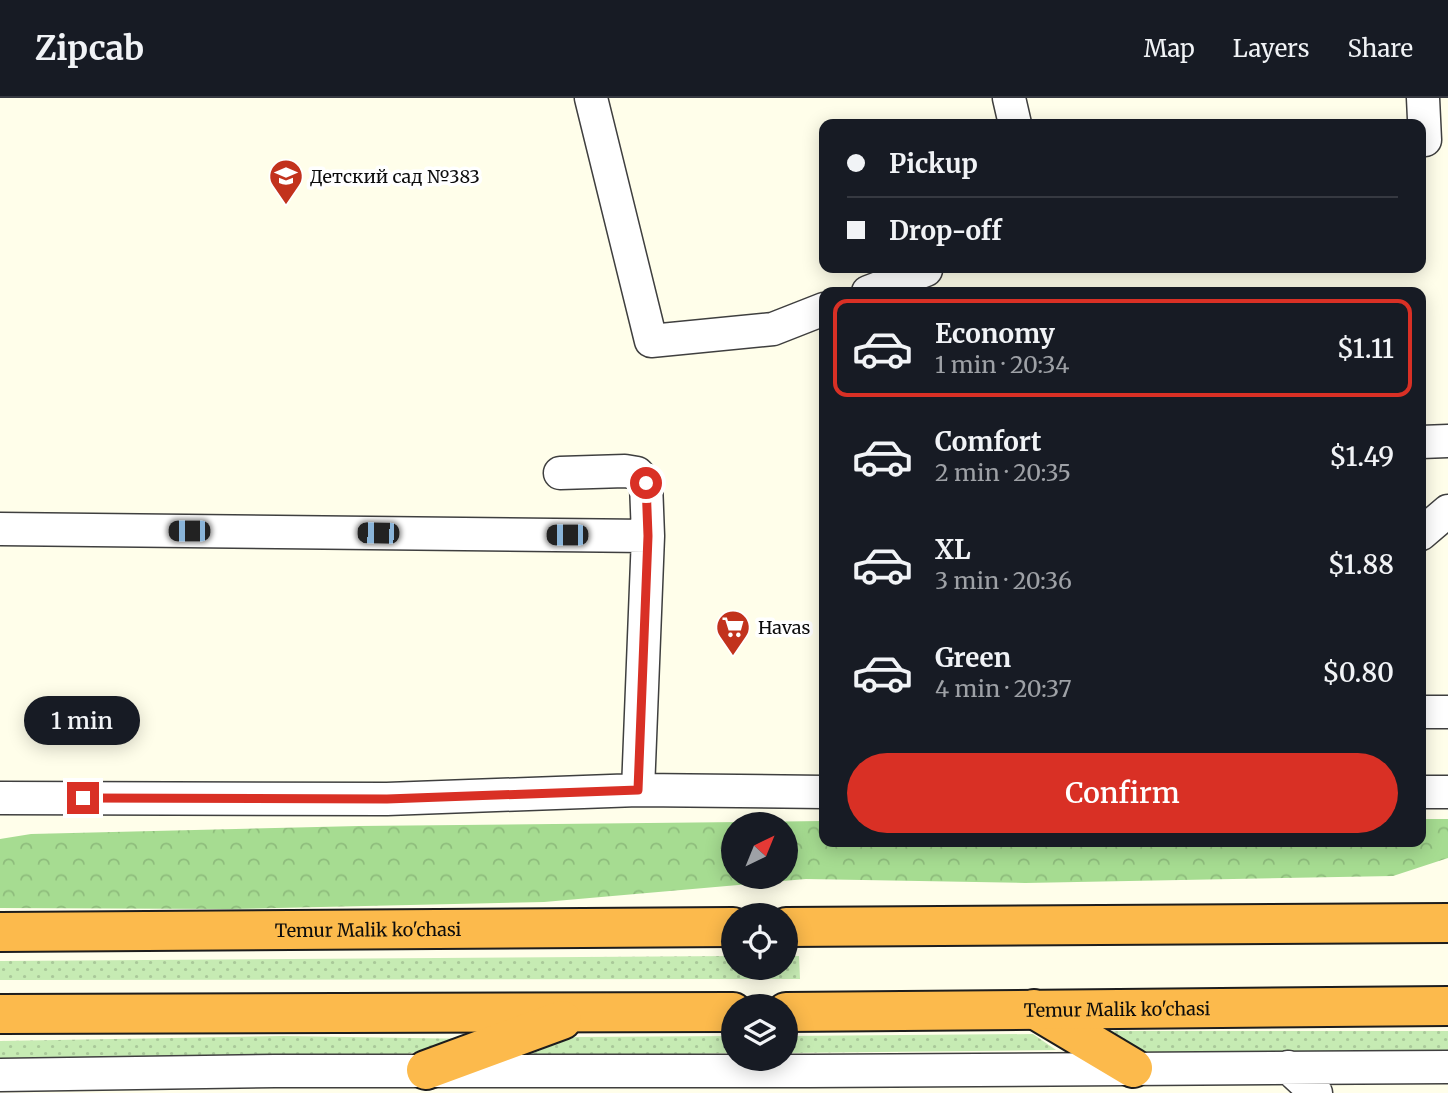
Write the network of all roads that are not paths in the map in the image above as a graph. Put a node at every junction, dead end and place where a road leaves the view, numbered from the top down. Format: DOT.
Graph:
graph roads {
  1 [pos="591,98"];
  2 [pos="1009,98"];
  3 [pos="1423,98"];
  4 [pos="1014,119"];
  5 [pos="1431,140"];
  6 [pos="918,273"];
  7 [pos="881,287"];
  8 [pos="819,311"];
  9 [pos="1448,441"];
  10 [pos="1426,442"];
  11 [pos="560,473"];
  12 [pos="1448,511"];
  13 [pos="0,529"];
  14 [pos="1426,530"];
  15 [pos="648,536"];
  16 [pos="1426,712"];
  17 [pos="1448,712"];
  18 [pos="638,790"];
  19 [pos="819,792"];
  20 [pos="1426,792"];
  21 [pos="1448,792"];
  22 [pos="0,798"];
  23 [pos="1448,923"];
  24 [pos="798,927"];
  25 [pos="721,928"];
  26 [pos="0,932"];
  27 [pos="1448,1006"];
  28 [pos="1034,1009"];
  29 [pos="586,1011"];
  30 [pos="721,1012"];
  31 [pos="798,1012"];
  32 [pos="0,1014"];
  33 [pos="1288,1067"];
  34 [pos="1448,1067"];
  35 [pos="1133,1068"];
  36 [pos="426,1070"];
  37 [pos="0,1075"];
  38 [pos="276,1082"];
  39 [pos="811,1082"];
  40 [pos="1316,1093"];
  1 -- 8 [label="street"];
  2 -- 4 [label="street"];
  3 -- 5 [label="street"];
  6 -- 7 [label="street"];
  9 -- 10 [label="street"];
  11 -- 15 [label="street"];
  12 -- 14 [label="street"];
  13 -- 15 [label="street"];
  15 -- 18 [label="street"];
  16 -- 17 [label="street"];
  18 -- 19 [label="street"];
  18 -- 22 [label="street"];
  20 -- 21 [label="street"];
  23 -- 24 [label="highway"];
  25 -- 26 [label="highway, Temur Malik ko'chasi"];
  27 -- 28 [label="highway, Temur Malik ko'chasi"];
  28 -- 31 [label="highway, Temur Malik ko'chasi"];
  28 -- 35 [label="highway"];
  29 -- 30 [label="highway"];
  29 -- 32 [label="highway"];
  29 -- 36 [label="highway"];
  33 -- 34 [label="street"];
  33 -- 35 [label="street"];
  33 -- 40 [label="street"];
  35 -- 39 [label="street"];
  36 -- 38 [label="street"];
  36 -- 39 [label="street"];
  37 -- 38 [label="street"];
}
